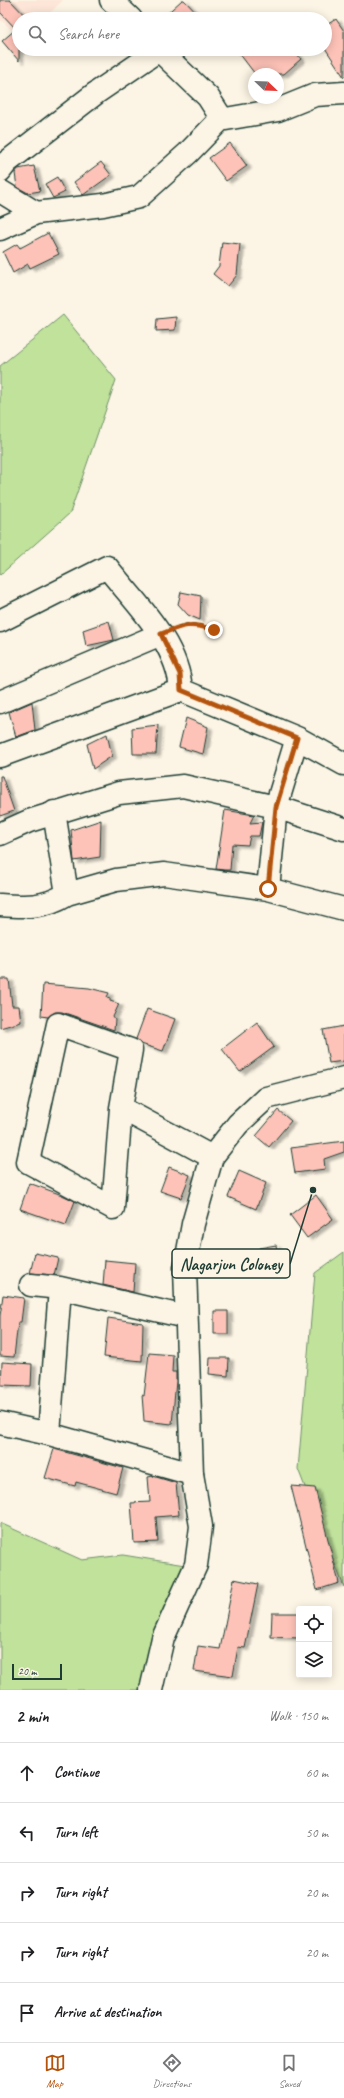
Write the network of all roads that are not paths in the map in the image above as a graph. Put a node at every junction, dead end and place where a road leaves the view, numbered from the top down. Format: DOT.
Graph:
graph roads {
  1 [pos="111,0"];
  2 [pos="124,12"];
  3 [pos="150,56"];
  4 [pos="165,56"];
  5 [pos="344,94"];
  6 [pos="220,120"];
  7 [pos="0,171"];
  8 [pos="0,192"];
  9 [pos="36,213"];
  10 [pos="0,229"];
  11 [pos="0,621"];
  12 [pos="161,634"];
  13 [pos="181,690"];
  14 [pos="0,702"];
  15 [pos="297,738"];
  16 [pos="0,756"];
  17 [pos="344,764"];
  18 [pos="276,807"];
  19 [pos="54,812"];
  20 [pos="344,829"];
  21 [pos="0,834"];
  22 [pos="268,889"];
  23 [pos="67,894"];
  24 [pos="0,905"];
  25 [pos="344,909"];
  26 [pos="344,1078"];
  27 [pos="121,1108"];
  28 [pos="212,1157"];
  29 [pos="31,1285"];
  30 [pos="60,1288"];
  31 [pos="186,1317"];
  32 [pos="0,1423"];
  33 [pos="49,1434"];
  34 [pos="192,1474"];
  35 [pos="151,1690"];
  1 -- 2 [label="street"];
  3 -- 7 [label="street"];
  4 -- 6 [label="street"];
  5 -- 6 [label="street"];
  6 -- 9 [label="street"];
  8 -- 9 [label="street"];
  9 -- 10 [label="street"];
  11 -- 12 [label="street"];
  12 -- 13 [label="street"];
  12 -- 14 [label="street"];
  13 -- 15 [label="street"];
  13 -- 16 [label="street"];
  15 -- 17 [label="street"];
  15 -- 18 [label="street"];
  18 -- 19 [label="street"];
  18 -- 20 [label="street"];
  18 -- 22 [label="street"];
  19 -- 21 [label="street"];
  19 -- 23 [label="street"];
  22 -- 23 [label="street"];
  22 -- 25 [label="street"];
  23 -- 24 [label="street"];
  26 -- 28 [label="street"];
  27 -- 27 [label="street"];
  27 -- 28 [label="street"];
  28 -- 31 [label="street"];
  29 -- 30 [label="street"];
  30 -- 31 [label="street"];
  30 -- 33 [label="street"];
  31 -- 34 [label="street"];
  32 -- 33 [label="street"];
  33 -- 34 [label="street"];
  34 -- 35 [label="street"];
}
